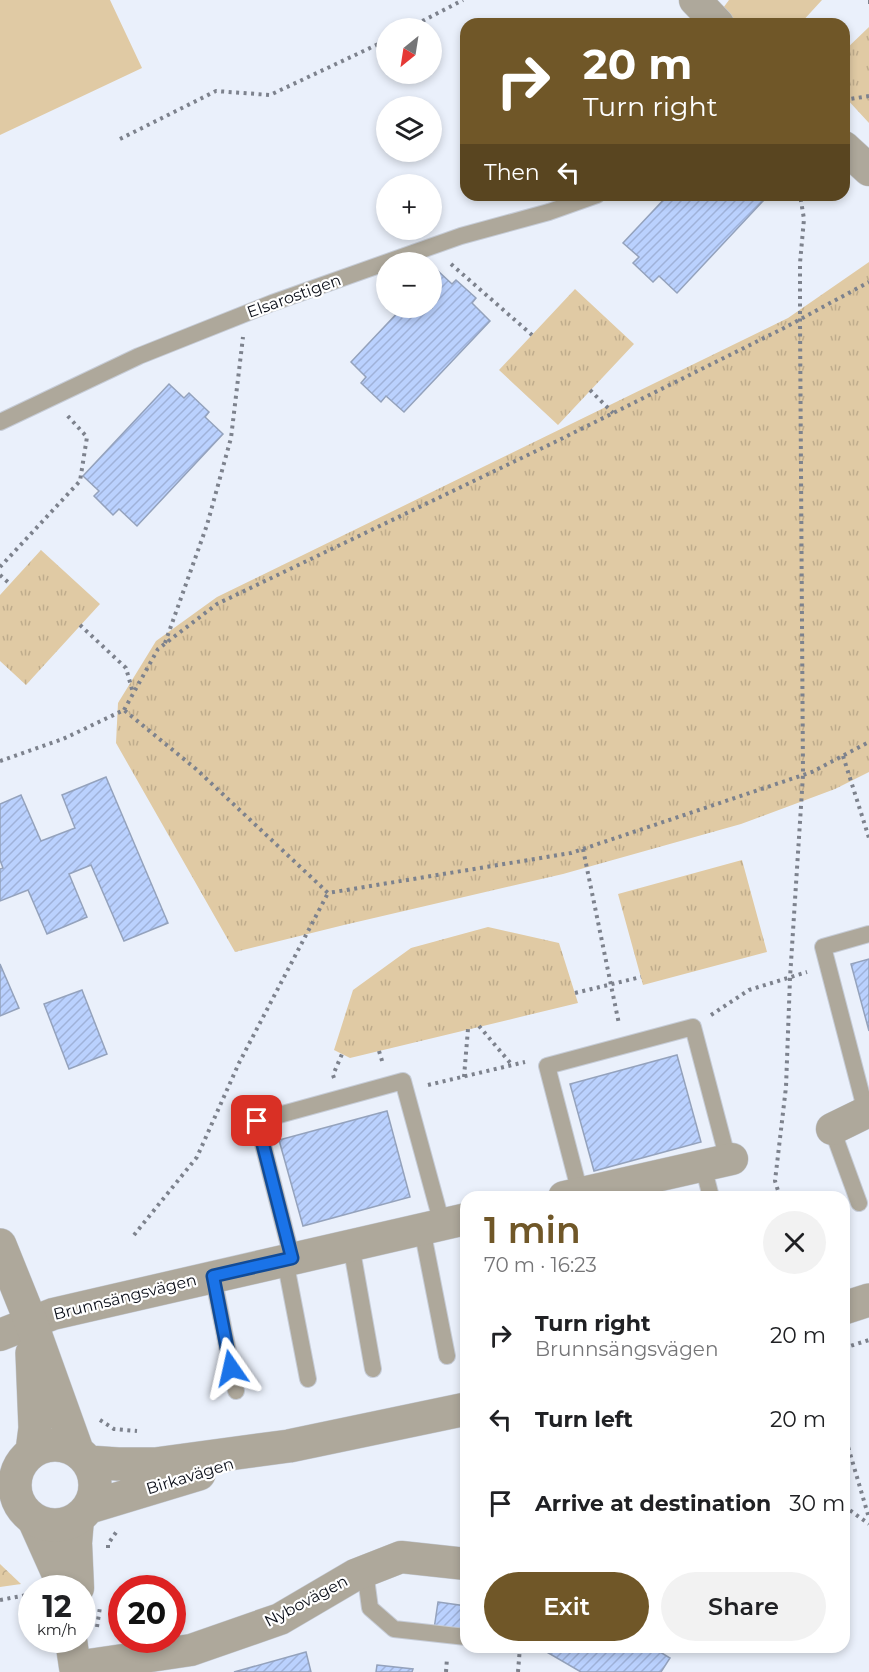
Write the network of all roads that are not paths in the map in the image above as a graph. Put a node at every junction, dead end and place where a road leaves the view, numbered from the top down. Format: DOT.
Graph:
graph roads {
  1 [pos="695,0"];
  2 [pos="712,18"];
  3 [pos="850,153"];
  4 [pos="869,170"];
  5 [pos="580,201"];
  6 [pos="0,422"];
  7 [pos="869,934"];
  8 [pos="868,1112"];
  9 [pos="832,1129"];
  10 [pos="721,1162"];
  11 [pos="632,1190"];
  12 [pos="571,1191"];
  13 [pos="713,1191"];
  14 [pos="859,1203"];
  15 [pos="443,1224"];
  16 [pos="0,1245"];
  17 [pos="351,1245"];
  18 [pos="288,1259"];
  19 [pos="213,1276"];
  20 [pos="869,1300"];
  21 [pos="850,1306"];
  22 [pos="31,1322"];
  23 [pos="0,1335"];
  24 [pos="447,1356"];
  25 [pos="373,1369"];
  26 [pos="308,1379"];
  27 [pos="236,1391"];
  28 [pos="460,1410"];
  29 [pos="290,1446"];
  30 [pos="83,1456"];
  31 [pos="17,1491"];
  32 [pos="84,1513"];
  33 [pos="460,1563"];
  34 [pos="365,1571"];
  35 [pos="58,1575"];
  36 [pos="77,1575"];
  37 [pos="460,1636"];
  38 [pos="74,1654"];
  1 -- 2 [label="street"];
  3 -- 4 [label="street"];
  5 -- 6 [label="lane, Elsarostigen"];
  7 -- 8 [label="lane"];
  8 -- 9 [label="street"];
  9 -- 14 [label="lane"];
  10 -- 11 [label="street"];
  10 -- 12 [label="lane"];
  10 -- 13 [label="lane"];
  15 -- 17 [label="street, Brunnsängsvägen"];
  15 -- 18 [label="lane"];
  15 -- 24 [label="lane"];
  16 -- 22 [label="street, Brunnsängsvägen"];
  17 -- 18 [label="street, Brunnsängsvägen"];
  17 -- 25 [label="lane"];
  18 -- 19 [label="street, Brunnsängsvägen"];
  18 -- 26 [label="lane"];
  19 -- 22 [label="street, Brunnsängsvägen"];
  19 -- 27 [label="lane"];
  20 -- 21 [label="street"];
  22 -- 23 [label="street"];
  22 -- 30 [label="street, Brunnsängsvägen"];
  22 -- 31 [label="street, Brunnsängsvägen"];
  28 -- 29 [label="street, Birkavägen"];
  29 -- 30 [label="street, Birkavägen"];
  29 -- 32 [label="street, Birkavägen"];
  30 -- 31 [label="street"];
  30 -- 32 [label="street"];
  31 -- 32 [label="street"];
  31 -- 35 [label="street"];
  32 -- 36 [label="street"];
  33 -- 34 [label="street, Nybovägen"];
  34 -- 37 [label="lane"];
  34 -- 38 [label="street, Nybovägen"];
}
